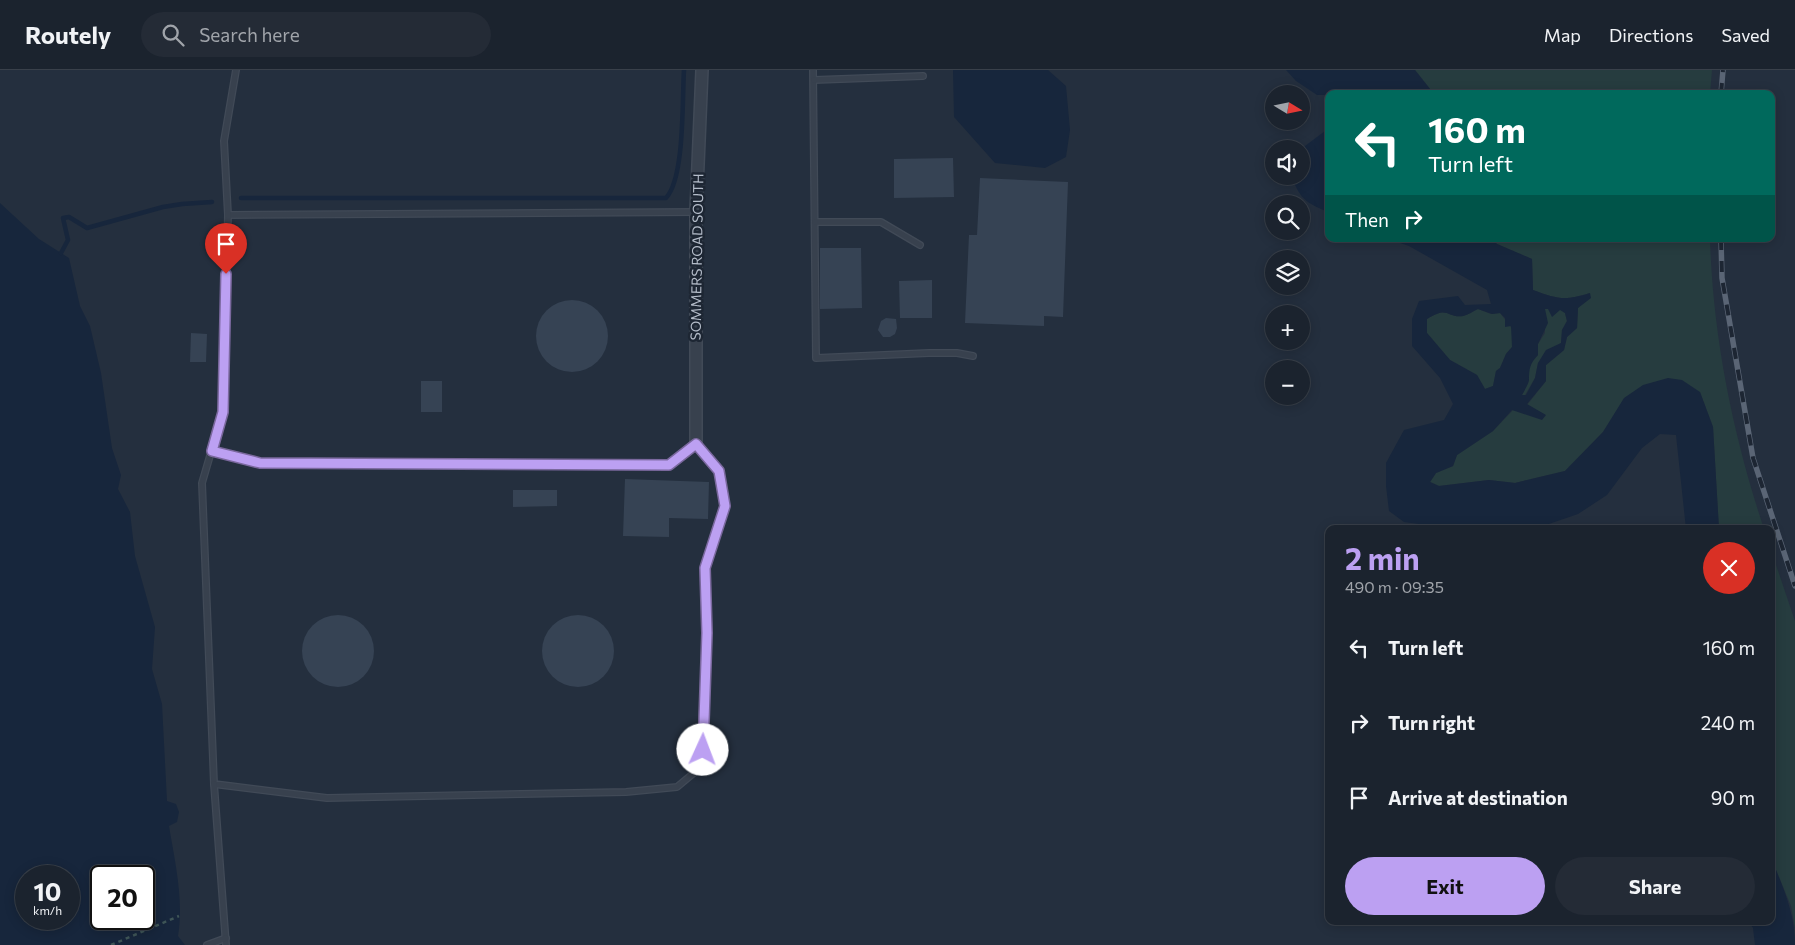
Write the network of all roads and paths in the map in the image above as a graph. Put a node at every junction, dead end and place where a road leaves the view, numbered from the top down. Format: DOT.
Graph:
graph roads {
  1 [pos="236,70"];
  2 [pos="702,70"];
  3 [pos="813,70"];
  4 [pos="923,76"];
  5 [pos="814,80"];
  6 [pos="696,212"];
  7 [pos="228,214"];
  8 [pos="815,222"];
  9 [pos="920,245"];
  10 [pos="973,356"];
  11 [pos="696,444"];
  12 [pos="212,451"];
  13 [pos="214,784"];
  14 [pos="179,916"];
  15 [pos="226,938"];
  16 [pos="111,945"];
  17 [pos="207,945"];
  18 [pos="226,945"];
  1 -- 7 [label="lane"];
  2 -- 6 [label="street, SOMMERS ROAD SOUTH"];
  3 -- 5 [label="lane"];
  4 -- 5 [label="lane"];
  5 -- 8 [label="lane"];
  6 -- 7 [label="lane"];
  6 -- 11 [label="street, SOMMERS ROAD SOUTH"];
  7 -- 12 [label="lane"];
  8 -- 9 [label="lane"];
  8 -- 10 [label="lane"];
  11 -- 12 [label="lane"];
  11 -- 13 [label="lane"];
  12 -- 13 [label="lane"];
  13 -- 15 [label="lane"];
  14 -- 16 [label="path"];
  15 -- 17 [label="lane"];
  15 -- 18 [label="lane"];
}
